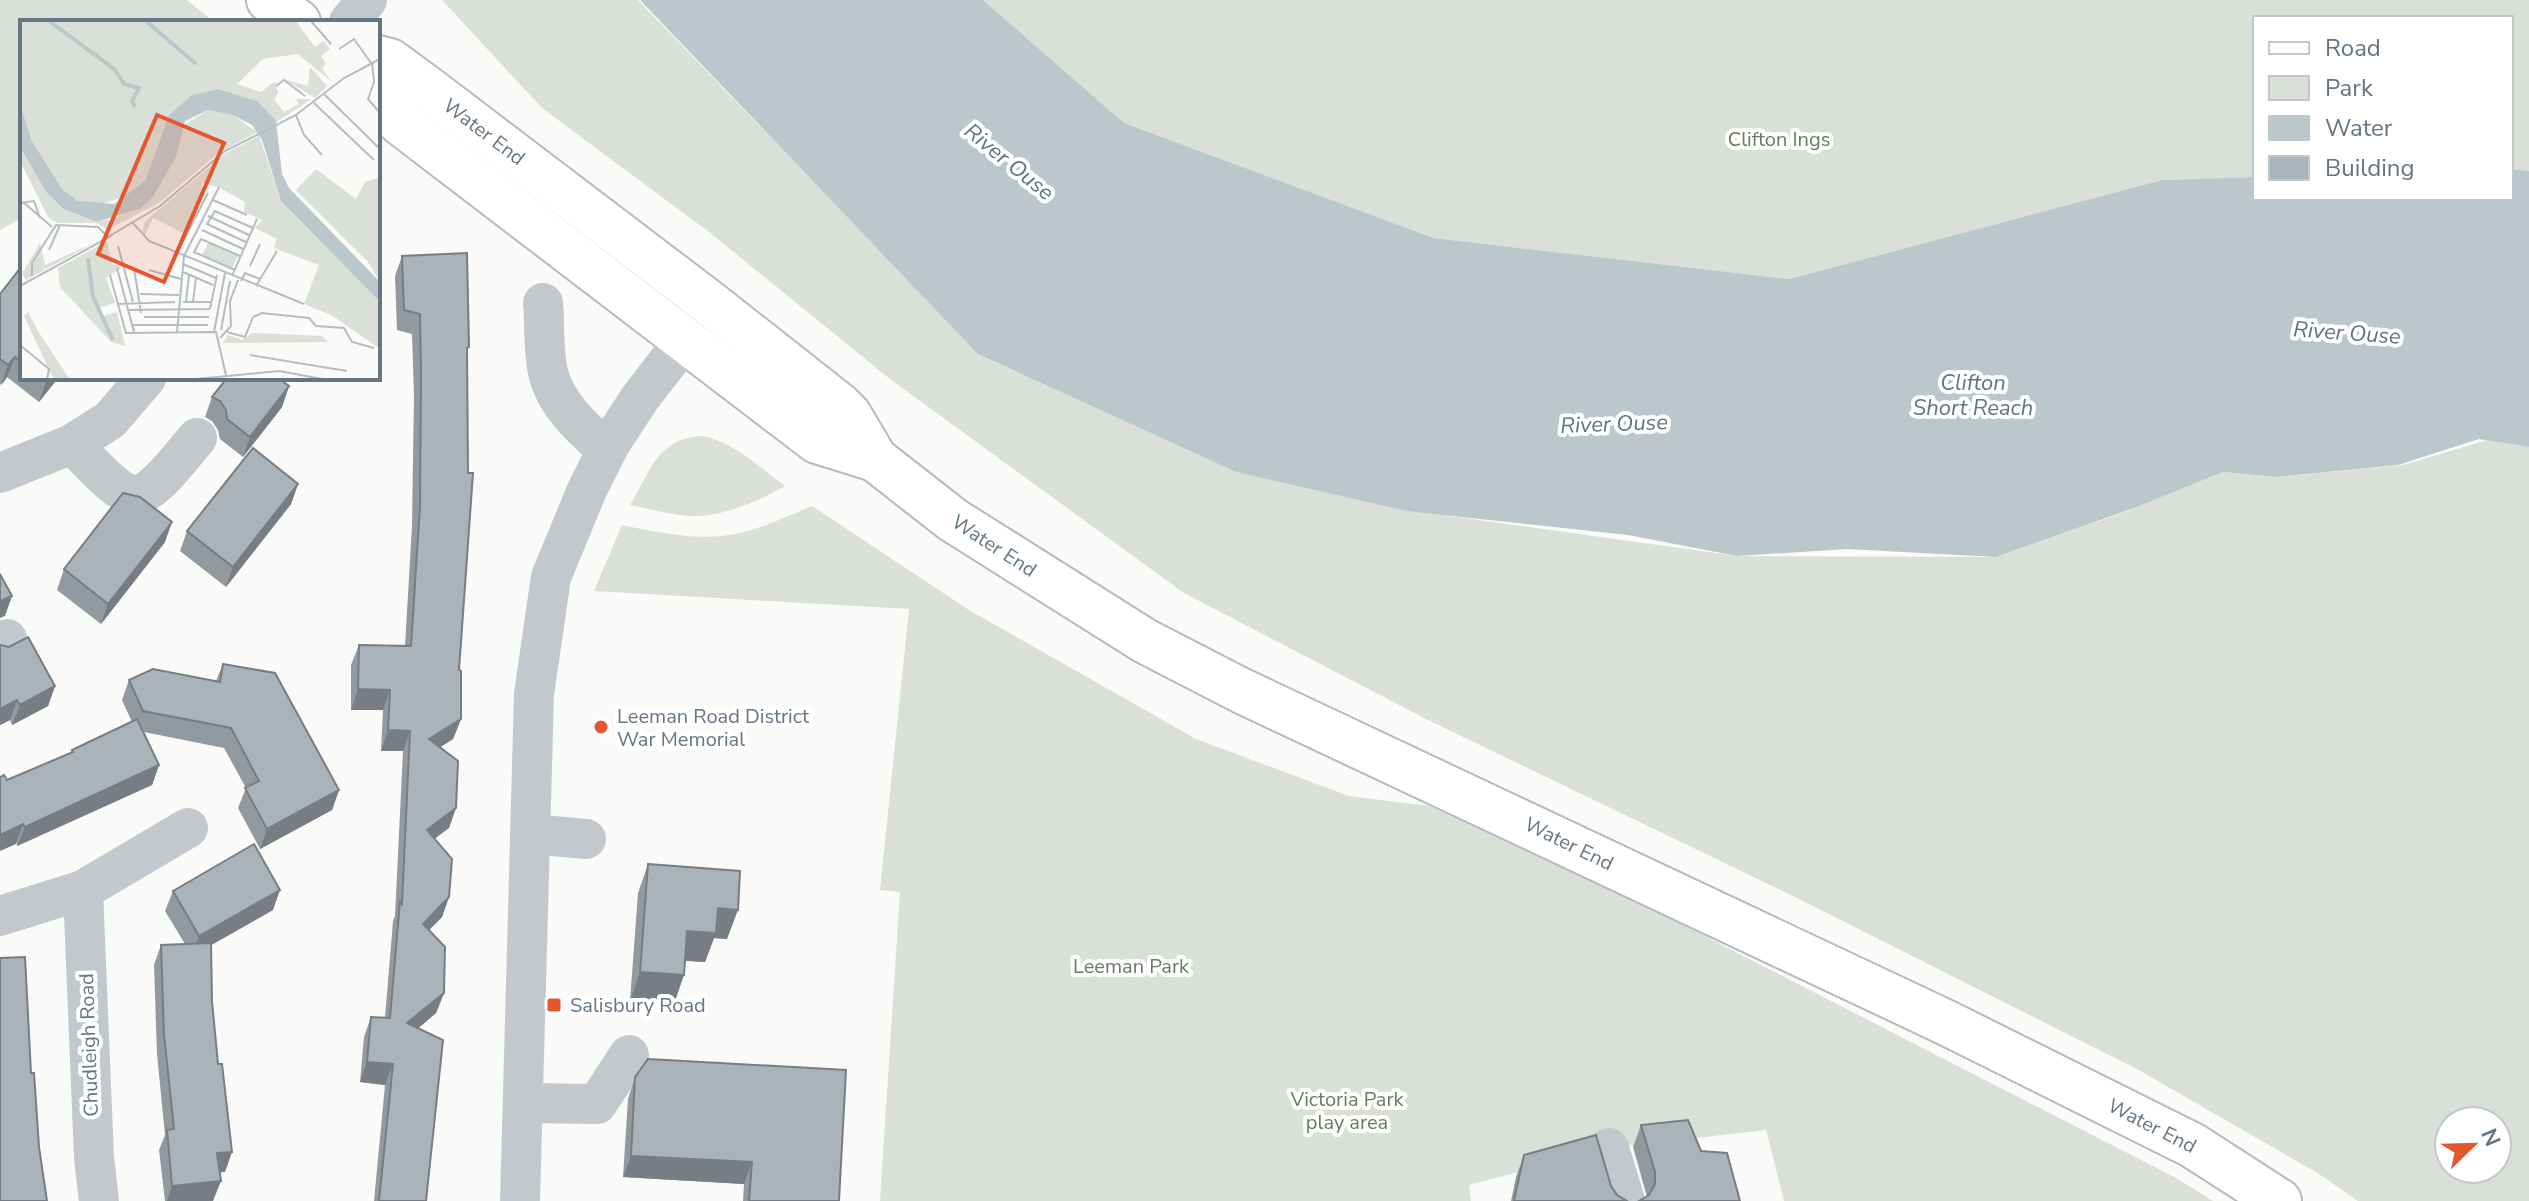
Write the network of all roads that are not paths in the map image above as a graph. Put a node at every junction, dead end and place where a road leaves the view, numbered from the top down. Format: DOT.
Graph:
graph roads {
  1 [pos="269,0"];
  2 [pos="367,0"];
  3 [pos="295,20"];
  4 [pos="351,20"];
  5 [pos="380,58"];
  6 [pos="380,105"];
  7 [pos="543,303"];
  8 [pos="712,305"];
  9 [pos="685,339"];
  10 [pos="144,380"];
  11 [pos="197,438"];
  12 [pos="72,444"];
  13 [pos="607,450"];
  14 [pos="875,459"];
  15 [pos="0,473"];
  16 [pos="188,828"];
  17 [pos="530,834"];
  18 [pos="586,839"];
  19 [pos="83,890"];
  20 [pos="0,916"];
  21 [pos="629,1055"];
  22 [pos="523,1103"];
  23 [pos="1609,1148"];
  24 [pos="99,1201"];
  25 [pos="520,1201"];
  26 [pos="1625,1201"];
  27 [pos="2279,1201"];
  1 -- 3 [label="main road"];
  2 -- 4 [label="street"];
  5 -- 8 [label="main road, Water End"];
  6 -- 9 [label="main road, Water End"];
  7 -- 13 [label="street"];
  8 -- 9 [label="street"];
  8 -- 14 [label="main road, Water End"];
  9 -- 13 [label="street"];
  9 -- 14 [label="main road, Water End"];
  10 -- 12 [label="street"];
  11 -- 12 [label="street"];
  12 -- 15 [label="street"];
  13 -- 17 [label="street"];
  14 -- 27 [label="main road, Water End"];
  16 -- 19 [label="street"];
  17 -- 18 [label="street"];
  17 -- 22 [label="street"];
  19 -- 20 [label="street"];
  19 -- 24 [label="street, Chudleigh Road"];
  21 -- 22 [label="street"];
  22 -- 25 [label="street"];
  23 -- 26 [label="street"];
}
